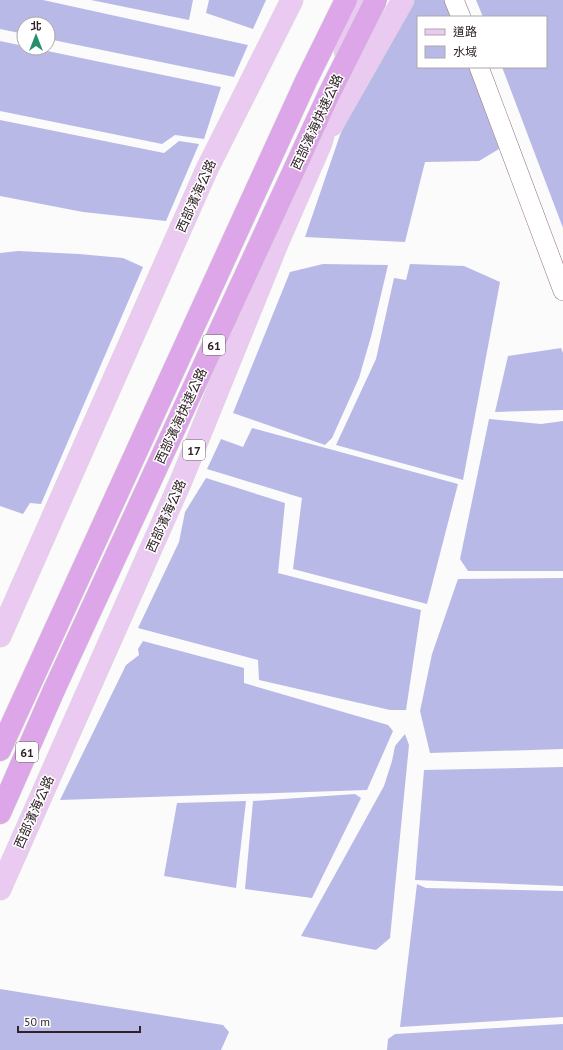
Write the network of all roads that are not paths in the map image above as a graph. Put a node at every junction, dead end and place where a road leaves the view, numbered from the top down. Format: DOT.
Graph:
graph roads {
  1 [pos="292,0"];
  2 [pos="346,0"];
  3 [pos="358,0"];
  4 [pos="376,0"];
  5 [pos="403,0"];
  6 [pos="454,0"];
  7 [pos="461,16"];
  8 [pos="479,68"];
  9 [pos="321,143"];
  10 [pos="563,292"];
  11 [pos="0,636"];
  12 [pos="0,750"];
  13 [pos="0,813"];
  14 [pos="0,889"];
  1 -- 11 [label="main road, 西部濱海公路"];
  2 -- 12 [label="highway, 西部濱海快速公路 / 61"];
  3 -- 9 [label="main road, 西部濱海公路 / 17"];
  4 -- 13 [label="highway, 西部濱海快速公路 / 61, bridge"];
  5 -- 9 [label="main road"];
  6 -- 7 [label="street"];
  8 -- 10 [label="street"];
  9 -- 14 [label="main road, 西部濱海公路 / 17"];
}
